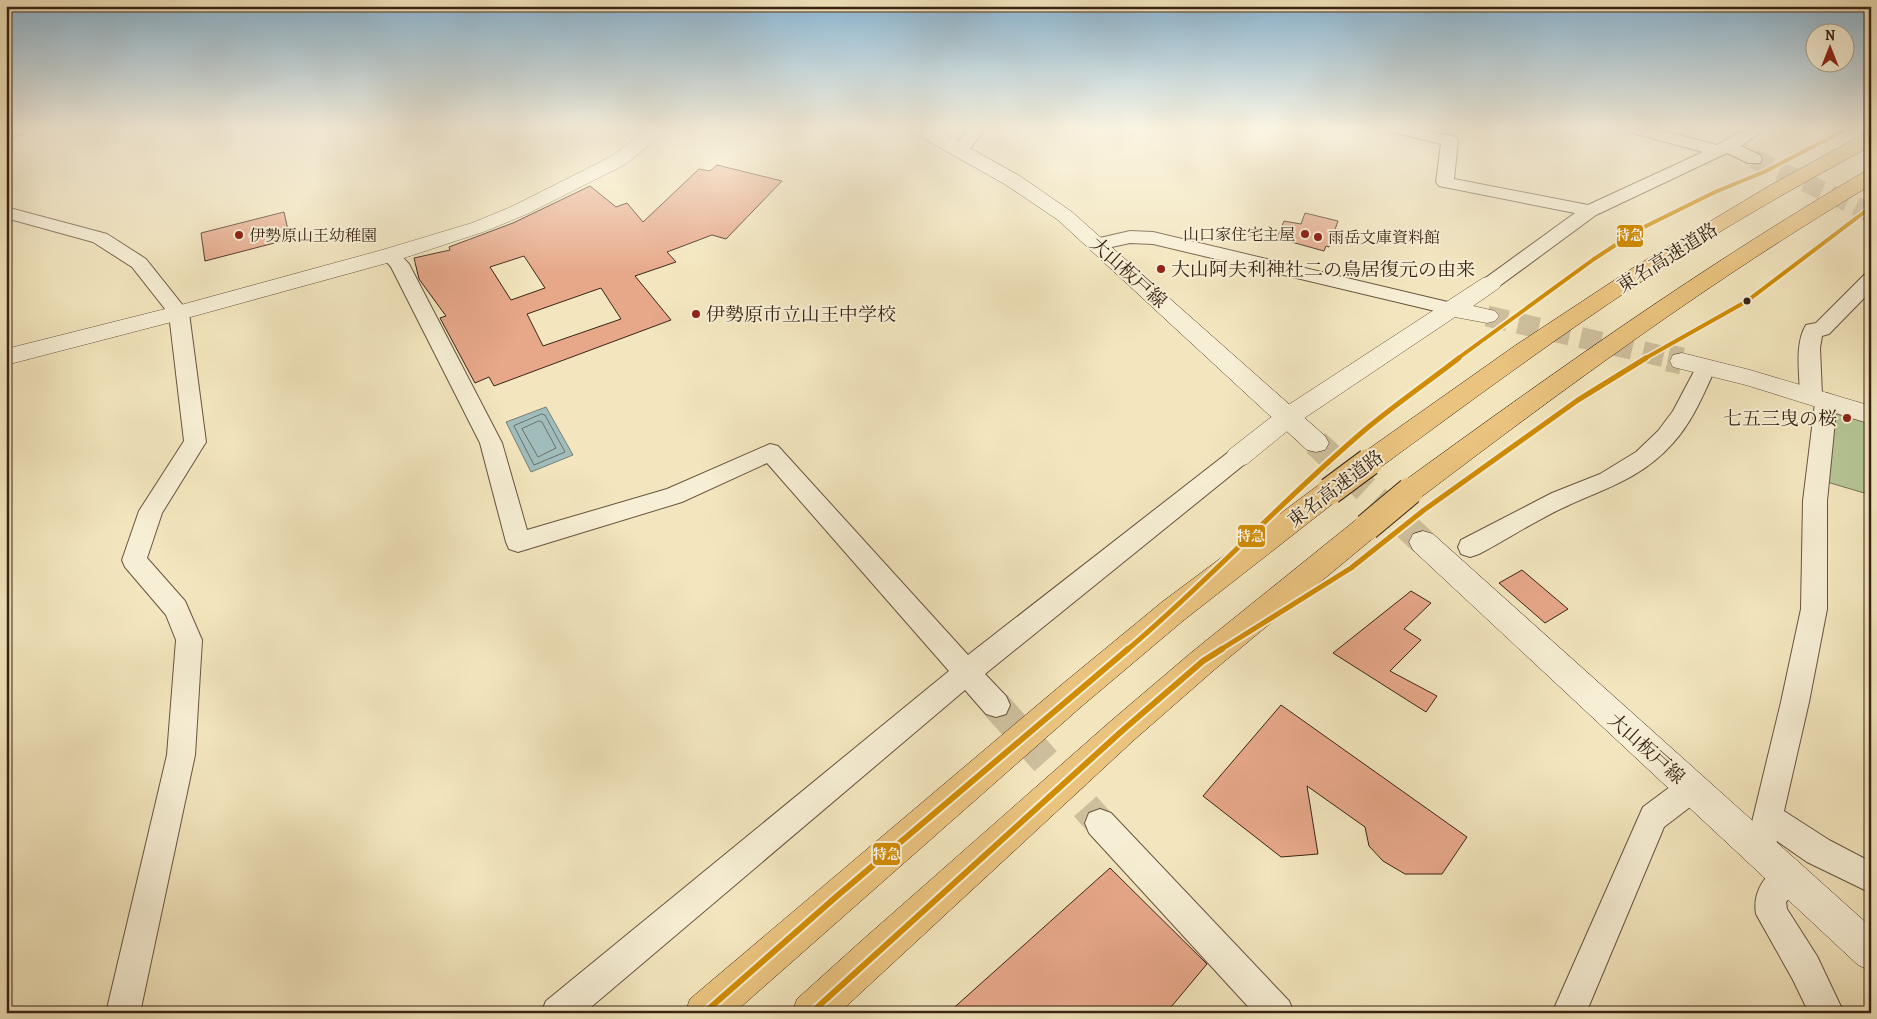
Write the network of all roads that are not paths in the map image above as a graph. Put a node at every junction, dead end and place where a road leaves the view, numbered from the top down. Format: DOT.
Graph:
graph roads {
  1 [pos="586,177"];
  2 [pos="1007,177"];
  3 [pos="1446,177"];
  4 [pos="1662,177"];
  5 [pos="1800,177"];
  6 [pos="1870,177"];
  7 [pos="1590,211"];
  8 [pos="6,212"];
  9 [pos="1098,244"];
  10 [pos="390,255"];
  11 [pos="1871,279"];
  12 [pos="1491,284"];
  13 [pos="1452,309"];
  14 [pos="179,313"];
  15 [pos="1487,316"];
  16 [pos="6,356"];
  17 [pos="1682,361"];
  18 [pos="1706,367"];
  19 [pos="1819,399"];
  20 [pos="1871,415"];
  21 [pos="1288,417"];
  22 [pos="1316,443"];
  23 [pos="1238,457"];
  24 [pos="1423,542"];
  25 [pos="1470,547"];
  26 [pos="966,673"];
  27 [pos="996,704"];
  28 [pos="1692,788"];
  29 [pos="1768,817"];
  30 [pos="1100,823"];
  31 [pos="1760,851"];
  32 [pos="1788,877"];
  33 [pos="1871,878"];
  34 [pos="1871,952"];
  35 [pos="123,1013"];
  36 [pos="558,1013"];
  37 [pos="704,1013"];
  38 [pos="811,1013"];
  39 [pos="1277,1013"];
  40 [pos="1568,1013"];
  41 [pos="1827,1013"];
  1 -- 10 [label="street"];
  2 -- 9 [label="street, 大山板戸線"];
  3 -- 7 [label="street"];
  4 -- 7 [label="street"];
  5 -- 37 [label="highway, 東名高速道路, bridge"];
  6 -- 38 [label="highway, 東名高速道路, bridge"];
  7 -- 12 [label="street"];
  8 -- 14 [label="street"];
  9 -- 13 [label="street"];
  9 -- 21 [label="street, 大山板戸線"];
  10 -- 14 [label="street"];
  10 -- 26 [label="street"];
  11 -- 19 [label="street"];
  12 -- 13 [label="street"];
  13 -- 15 [label="street"];
  13 -- 21 [label="street"];
  14 -- 16 [label="street"];
  14 -- 35 [label="street"];
  17 -- 18 [label="street"];
  18 -- 19 [label="street"];
  18 -- 25 [label="street"];
  19 -- 20 [label="street"];
  19 -- 29 [label="street"];
  21 -- 22 [label="street, 大山板戸線"];
  21 -- 23 [label="street"];
  23 -- 26 [label="street"];
  24 -- 28 [label="street, 大山板戸線"];
  26 -- 27 [label="street"];
  26 -- 36 [label="street"];
  28 -- 31 [label="street, 大山板戸線"];
  28 -- 40 [label="street"];
  29 -- 31 [label="street"];
  29 -- 33 [label="street"];
  30 -- 39 [label="street"];
  31 -- 32 [label="street, 大山板戸線"];
  32 -- 34 [label="street, 大山板戸線"];
  32 -- 41 [label="street"];
}
